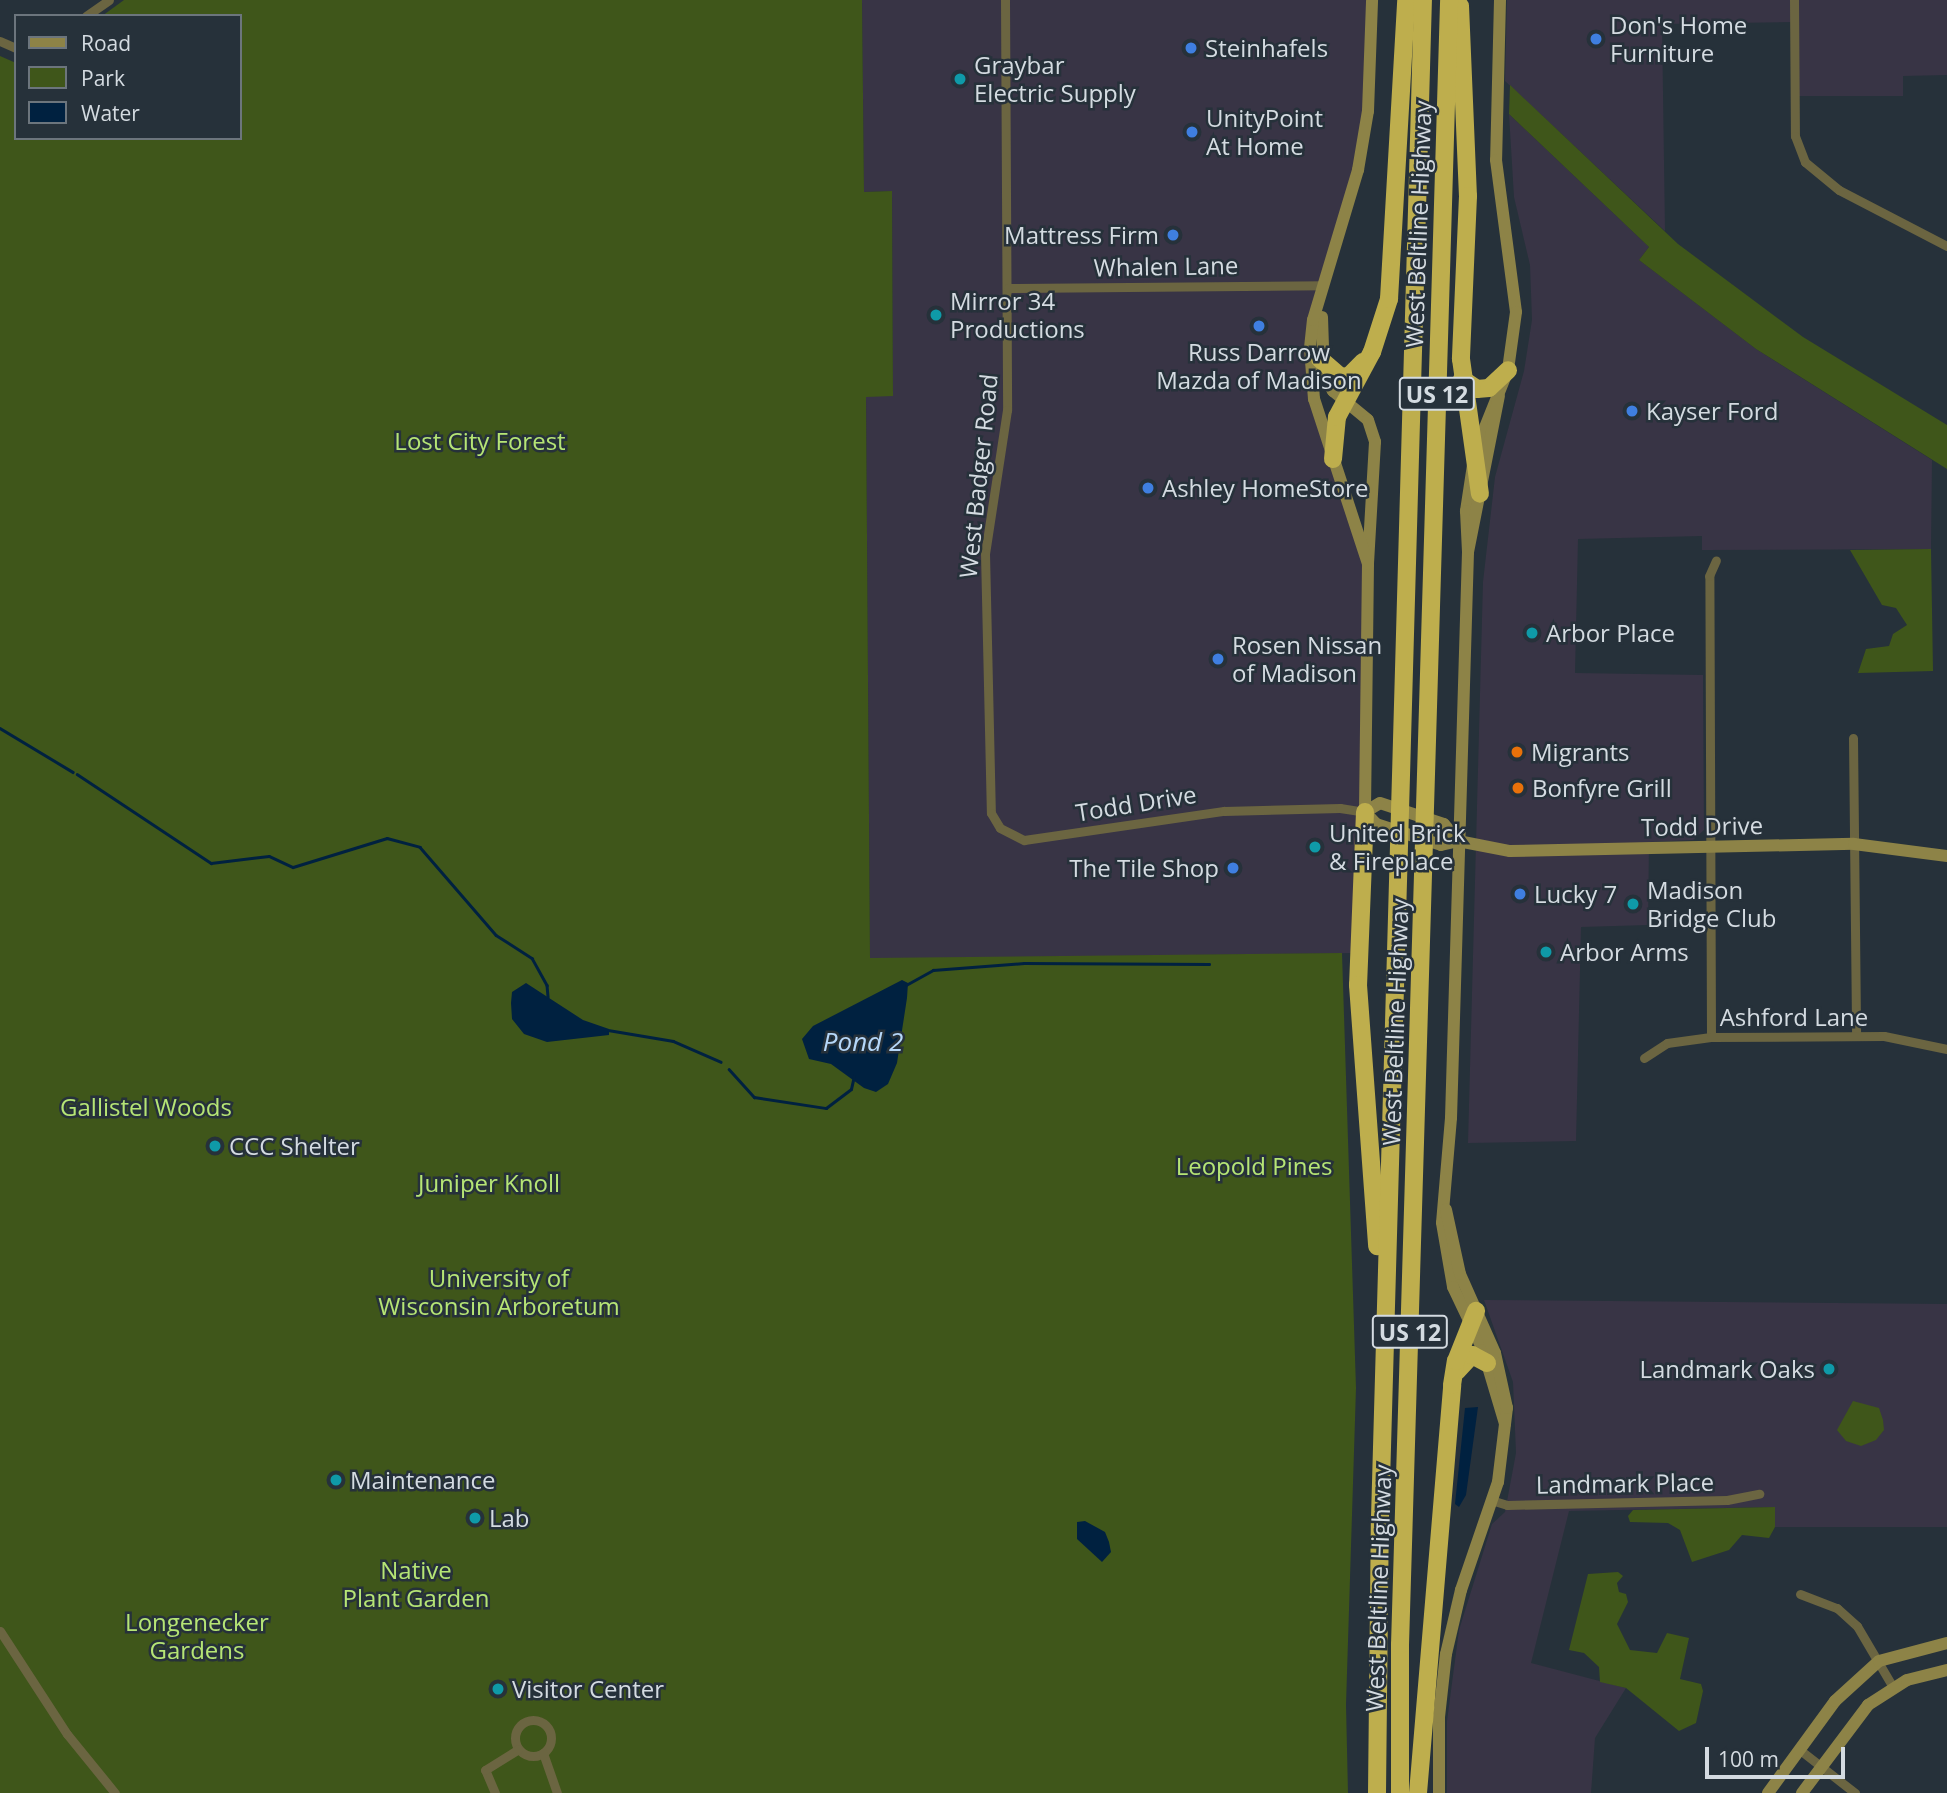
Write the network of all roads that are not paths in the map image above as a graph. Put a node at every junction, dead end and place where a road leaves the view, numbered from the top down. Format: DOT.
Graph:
graph roads {
  1 [pos="109,0"];
  2 [pos="1005,0"];
  3 [pos="1372,0"];
  4 [pos="1406,0"];
  5 [pos="1423,0"];
  6 [pos="1449,0"];
  7 [pos="1460,0"];
  8 [pos="1500,0"];
  9 [pos="1794,0"];
  10 [pos="89,14"];
  11 [pos="1947,246"];
  12 [pos="1324,285"];
  13 [pos="1008,288"];
  14 [pos="1372,352"];
  15 [pos="1320,359"];
  16 [pos="1508,370"];
  17 [pos="1462,379"];
  18 [pos="1499,396"];
  19 [pos="1347,402"];
  20 [pos="1475,452"];
  21 [pos="1333,459"];
  22 [pos="1480,494"];
  23 [pos="1468,552"];
  24 [pos="1716,560"];
  25 [pos="1368,564"];
  26 [pos="1853,738"];
  27 [pos="1365,812"];
  28 [pos="1000,828"];
  29 [pos="1458,841"];
  30 [pos="1854,844"];
  31 [pos="1711,848"];
  32 [pos="1947,856"];
  33 [pos="1856,1036"];
  34 [pos="1711,1037"];
  35 [pos="1947,1049"];
  36 [pos="1644,1058"];
  37 [pos="1474,1320"];
  38 [pos="1487,1363"];
  39 [pos="1454,1373"];
  40 [pos="1383,1396"];
  41 [pos="1505,1424"];
  42 [pos="1759,1493"];
  43 [pos="1491,1500"];
  44 [pos="1801,1594"];
  45 [pos="0,1631"];
  46 [pos="1947,1643"];
  47 [pos="1878,1661"];
  48 [pos="1947,1670"];
  49 [pos="1893,1687"];
  50 [pos="518,1749"];
  51 [pos="1800,1750"];
  52 [pos="543,1753"];
  53 [pos="1822,1766"];
  54 [pos="115,1793"];
  55 [pos="495,1793"];
  56 [pos="557,1793"];
  57 [pos="1377,1793"];
  58 [pos="1400,1793"];
  59 [pos="1418,1793"];
  60 [pos="1439,1793"];
  61 [pos="1768,1793"];
  62 [pos="1802,1793"];
  63 [pos="1855,1793"];
  1 -- 10 [label="street"];
  2 -- 13 [label="street, West Badger Road"];
  3 -- 12 [label="street"];
  4 -- 14 [label="highway"];
  5 -- 40 [label="highway, West Beltline Highway / US 12"];
  6 -- 58 [label="highway, West Beltline Highway / US 12"];
  7 -- 17 [label="highway"];
  8 -- 16 [label="street"];
  9 -- 11 [label="street"];
  12 -- 13 [label="street, Whalen Lane"];
  12 -- 15 [label="street"];
  12 -- 21 [label="street"];
  13 -- 28 [label="street, West Badger Road"];
  14 -- 15 [label="highway"];
  14 -- 19 [label="highway"];
  15 -- 19 [label="street"];
  16 -- 17 [label="highway"];
  16 -- 18 [label="street"];
  17 -- 20 [label="highway"];
  18 -- 20 [label="street"];
  18 -- 22 [label="street"];
  19 -- 21 [label="highway"];
  19 -- 25 [label="street"];
  20 -- 22 [label="highway"];
  20 -- 23 [label="street"];
  21 -- 25 [label="street"];
  22 -- 23 [label="street"];
  23 -- 29 [label="street"];
  24 -- 31 [label="street"];
  25 -- 27 [label="street"];
  26 -- 30 [label="street"];
  27 -- 28 [label="street, Todd Drive"];
  27 -- 29 [label="street, Todd Drive"];
  27 -- 29 [label="street, Todd Drive"];
  27 -- 40 [label="highway"];
  29 -- 31 [label="street, Todd Drive"];
  29 -- 37 [label="street"];
  30 -- 31 [label="street, Todd Drive"];
  30 -- 32 [label="street, Todd Drive"];
  30 -- 33 [label="street"];
  31 -- 34 [label="street"];
  33 -- 34 [label="street, Ashford Lane"];
  33 -- 35 [label="street, Ashford Lane"];
  34 -- 36 [label="street, Ashford Lane"];
  37 -- 38 [label="street"];
  37 -- 39 [label="highway"];
  37 -- 41 [label="street"];
  38 -- 39 [label="highway"];
  38 -- 41 [label="street"];
  39 -- 59 [label="highway"];
  40 -- 57 [label="highway, West Beltline Highway / US 12"];
  41 -- 43 [label="street"];
  42 -- 43 [label="street, Landmark Place"];
  43 -- 60 [label="street"];
  44 -- 47 [label="street"];
  45 -- 54 [label="street"];
  46 -- 47 [label="street"];
  47 -- 49 [label="street"];
  47 -- 51 [label="street"];
  48 -- 49 [label="street"];
  49 -- 53 [label="street"];
  50 -- 52 [label="street"];
  50 -- 52 [label="street"];
  50 -- 55 [label="street"];
  51 -- 53 [label="street"];
  51 -- 61 [label="street"];
  52 -- 56 [label="street"];
  53 -- 62 [label="street"];
  53 -- 63 [label="street"];
}
